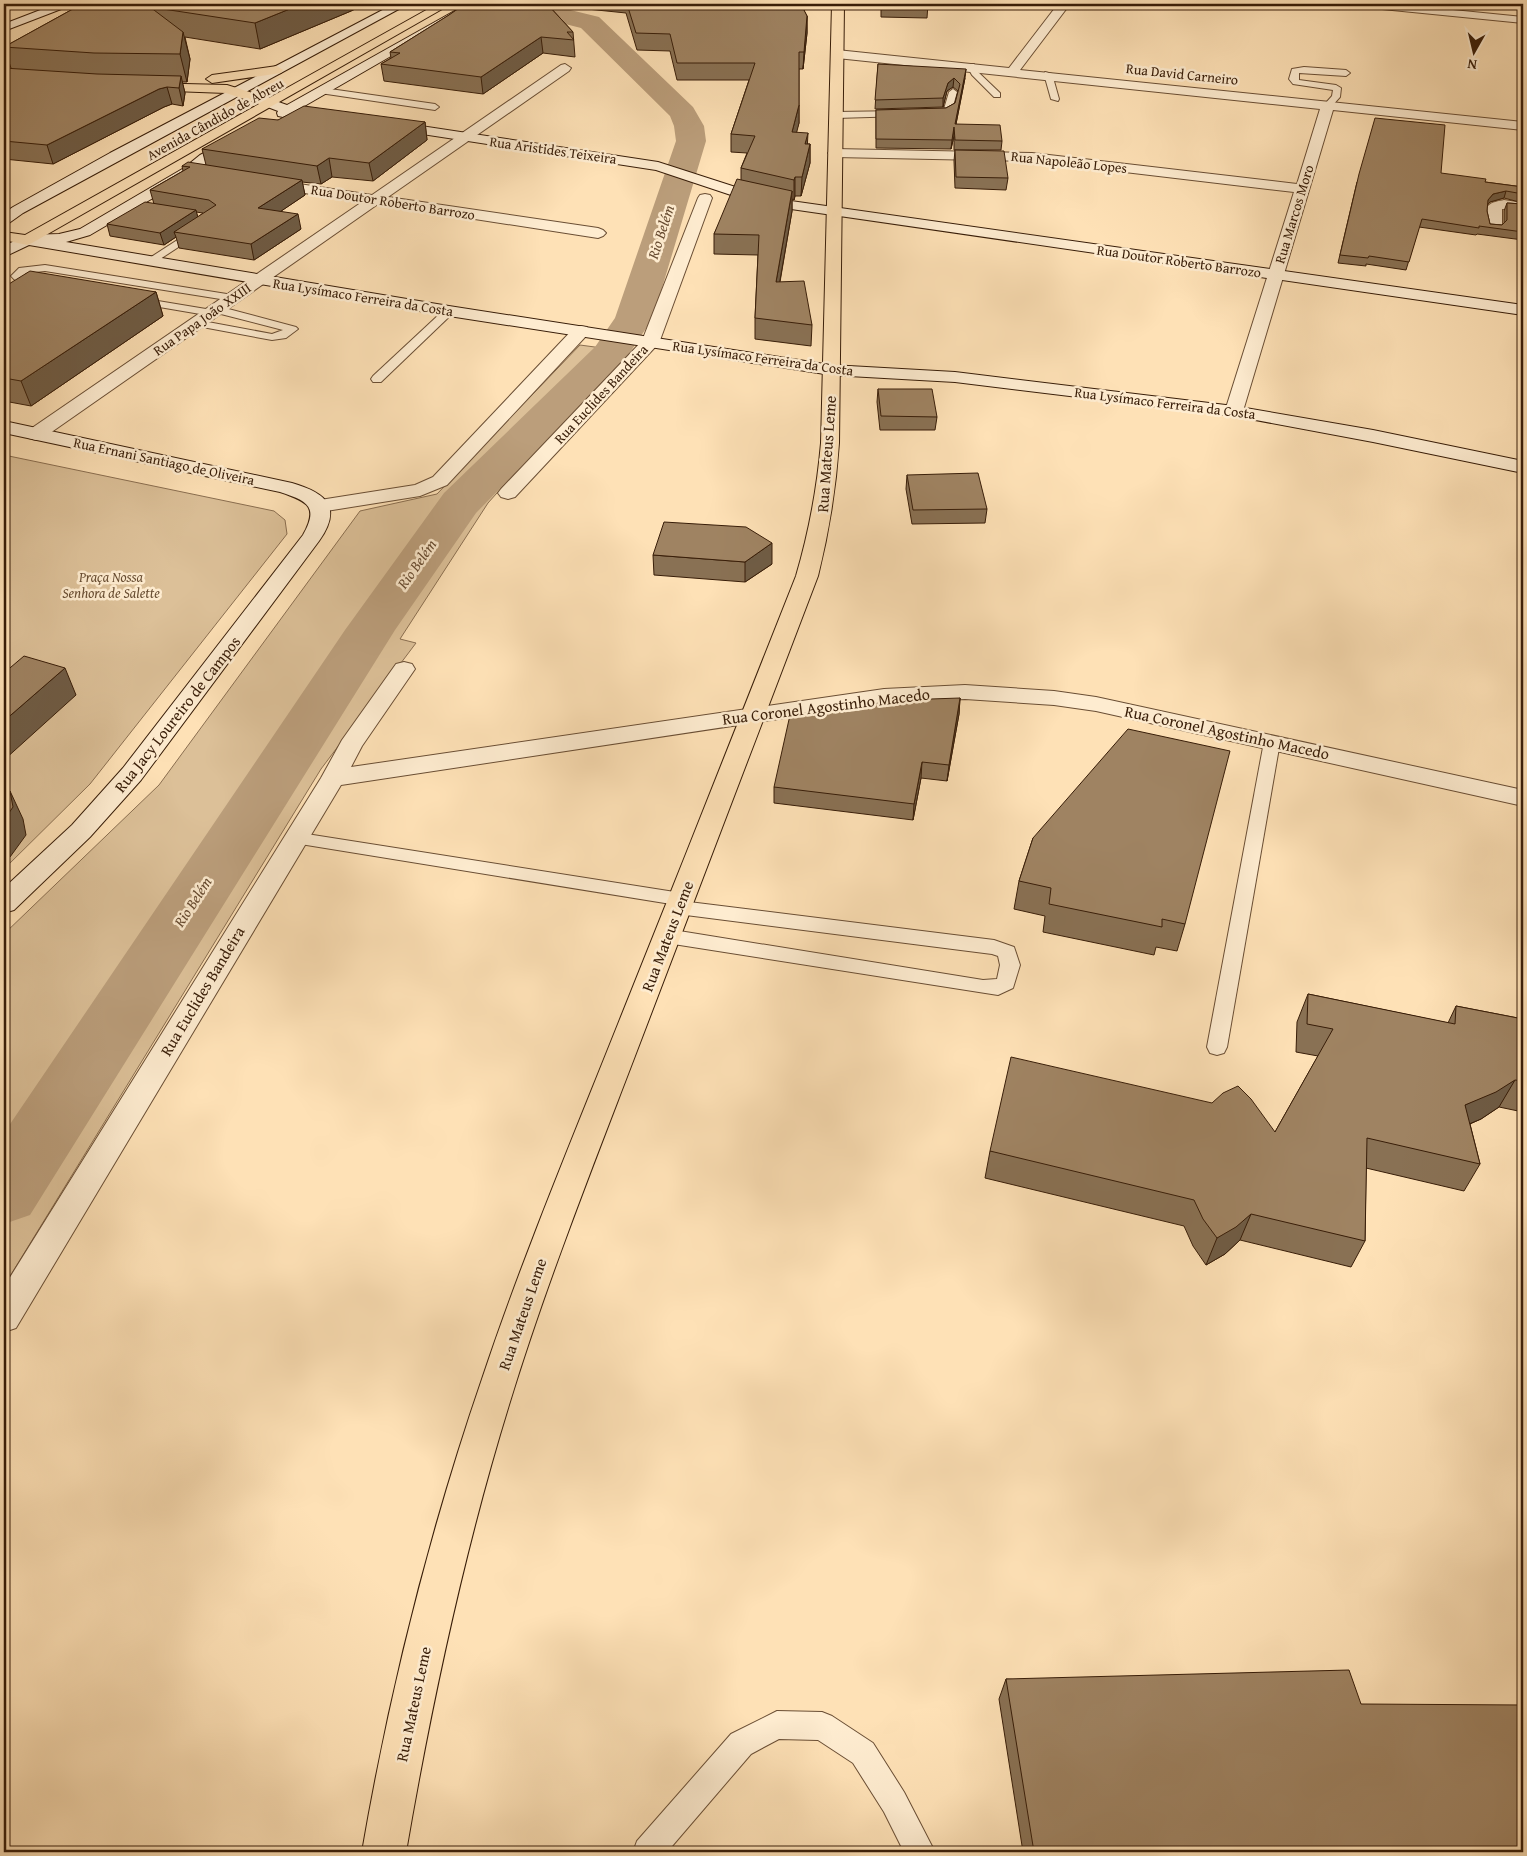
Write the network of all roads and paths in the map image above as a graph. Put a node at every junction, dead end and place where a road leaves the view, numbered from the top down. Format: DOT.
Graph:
graph roads {
  1 [pos="65,4"];
  2 [pos="402,4"];
  3 [pos="425,4"];
  4 [pos="445,4"];
  5 [pos="476,4"];
  6 [pos="838,4"];
  7 [pos="1064,4"];
  8 [pos="1362,4"];
  9 [pos="1523,20"];
  10 [pos="4,28"];
  11 [pos="837,54"];
  12 [pos="971,66"];
  13 [pos="566,68"];
  14 [pos="277,70"];
  15 [pos="1013,71"];
  16 [pos="1346,73"];
  17 [pos="1048,74"];
  18 [pos="135,86"];
  19 [pos="159,86"];
  20 [pos="238,91"];
  21 [pos="323,91"];
  22 [pos="952,92"];
  23 [pos="997,95"];
  24 [pos="255,97"];
  25 [pos="1055,99"];
  26 [pos="270,102"];
  27 [pos="1328,105"];
  28 [pos="435,107"];
  29 [pos="288,110"];
  30 [pos="836,115"];
  31 [pos="274,118"];
  32 [pos="347,119"];
  33 [pos="377,124"];
  34 [pos="1523,126"];
  35 [pos="252,131"];
  36 [pos="466,137"];
  37 [pos="835,153"];
  38 [pos="152,154"];
  39 [pos="189,171"];
  40 [pos="210,174"];
  41 [pos="248,180"];
  42 [pos="1301,189"];
  43 [pos="705,198"];
  44 [pos="376,199"];
  45 [pos="129,206"];
  46 [pos="1523,206"];
  47 [pos="148,209"];
  48 [pos="834,211"];
  49 [pos="4,220"];
  50 [pos="205,225"];
  51 [pos="1494,228"];
  52 [pos="23,233"];
  53 [pos="598,233"];
  54 [pos="4,235"];
  55 [pos="4,252"];
  56 [pos="150,261"];
  57 [pos="1275,274"];
  58 [pos="258,280"];
  59 [pos="51,286"];
  60 [pos="119,297"];
  61 [pos="233,298"];
  62 [pos="1523,310"];
  63 [pos="214,311"];
  64 [pos="449,311"];
  65 [pos="196,323"];
  66 [pos="581,331"];
  67 [pos="642,341"];
  68 [pos="832,370"];
  69 [pos="377,379"];
  70 [pos="1234,411"];
  71 [pos="4,427"];
  72 [pos="36,434"];
  73 [pos="1523,467"];
  74 [pos="508,493"];
  75 [pos="320,506"];
  76 [pos="404,669"];
  77 [pos="753,714"];
  78 [pos="1272,742"];
  79 [pos="333,778"];
  80 [pos="1523,798"];
  81 [pos="294,838"];
  82 [pos="4,903"];
  83 [pos="675,914"];
  84 [pos="1217,1047"];
  85 [pos="4,1317"];
  86 [pos="384,1852"];
  87 [pos="648,1852"];
  88 [pos="920,1852"];
  1 -- 10 [label="street"];
  2 -- 14 [label="street, Avenida Cândido de Abreu"];
  3 -- 24 [label="main road, Avenida Cândido de Abreu"];
  4 -- 26 [label="main road, Avenida Cândido de Abreu"];
  5 -- 21 [label="street, Avenida Cândido de Abreu"];
  6 -- 11 [label="main road, Rua Mateus Leme"];
  7 -- 15 [label="street"];
  8 -- 9 [label="street"];
  11 -- 12 [label="street, Rua David Carneiro"];
  11 -- 30 [label="main road, Rua Mateus Leme"];
  12 -- 15 [label="street, Rua David Carneiro"];
  12 -- 23 [label="lane"];
  13 -- 36 [label="street, Rua Papa João XXIII"];
  14 -- 19 [label="main road"];
  14 -- 20 [label="street, Avenida Cândido de Abreu"];
  15 -- 17 [label="street, Rua David Carneiro"];
  16 -- 27 [label="lane"];
  17 -- 25 [label="lane"];
  17 -- 27 [label="street, Rua David Carneiro"];
  18 -- 19 [label="main road"];
  19 -- 20 [label="main road"];
  20 -- 24 [label="main road"];
  20 -- 49 [label="street, Avenida Cândido de Abreu"];
  21 -- 28 [label="lane"];
  21 -- 29 [label="street, Avenida Cândido de Abreu"];
  22 -- 30 [label="lane"];
  24 -- 26 [label="main road"];
  24 -- 38 [label="main road, Avenida Cândido de Abreu"];
  26 -- 29 [label="street"];
  26 -- 52 [label="main road, Avenida Cândido de Abreu"];
  27 -- 34 [label="street, Rua David Carneiro"];
  27 -- 42 [label="street, Rua Marcos Moro"];
  29 -- 31 [label="street, Avenida Cândido de Abreu"];
  29 -- 32 [label="street"];
  30 -- 37 [label="main road, Rua Mateus Leme"];
  33 -- 36 [label="street, Rua Aristides Teixeira"];
  35 -- 39 [label="street, Avenida Cândido de Abreu"];
  36 -- 44 [label="street, Rua Papa João XXIII"];
  36 -- 48 [label="street, Rua Aristides Teixeira"];
  37 -- 42 [label="street, Rua Napoleão Lopes"];
  37 -- 48 [label="main road, Rua Mateus Leme"];
  39 -- 40 [label="street"];
  39 -- 45 [label="street, Avenida Cândido de Abreu"];
  41 -- 44 [label="street, Rua Doutor Roberto Barrozo"];
  42 -- 57 [label="street, Rua Marcos Moro"];
  43 -- 67 [label="street, Rua Euclides Bandeira"];
  44 -- 53 [label="street, Rua Doutor Roberto Barrozo"];
  44 -- 58 [label="street, Rua Papa João XXIII"];
  45 -- 47 [label="lane"];
  45 -- 52 [label="street, Avenida Cândido de Abreu"];
  46 -- 51 [label="street"];
  48 -- 57 [label="street, Rua Doutor Roberto Barrozo"];
  48 -- 68 [label="main road, Rua Mateus Leme"];
  50 -- 56 [label="lane"];
  52 -- 54 [label="main road, Rua Lysímaco Ferreira da Costa"];
  52 -- 55 [label="street, Avenida Cândido de Abreu"];
  52 -- 56 [label="street, Rua Lysímaco Ferreira da Costa"];
  56 -- 58 [label="street, Rua Lysímaco Ferreira da Costa"];
  57 -- 62 [label="street, Rua Doutor Roberto Barrozo"];
  57 -- 70 [label="street, Rua Marcos Moro"];
  58 -- 61 [label="street, Rua Papa João XXIII"];
  58 -- 64 [label="street, Rua Lysímaco Ferreira da Costa"];
  59 -- 61 [label="lane"];
  60 -- 63 [label="lane"];
  61 -- 63 [label="street, Rua Papa João XXIII"];
  63 -- 65 [label="street, Rua Papa João XXIII"];
  63 -- 65 [label="lane"];
  64 -- 66 [label="street, Rua Lysímaco Ferreira da Costa"];
  64 -- 69 [label="lane"];
  65 -- 72 [label="street, Rua Papa João XXIII"];
  66 -- 67 [label="street, Rua Lysímaco Ferreira da Costa"];
  66 -- 75 [label="street"];
  67 -- 68 [label="street, Rua Lysímaco Ferreira da Costa"];
  67 -- 74 [label="street, Rua Euclides Bandeira"];
  68 -- 70 [label="street, Rua Lysímaco Ferreira da Costa"];
  68 -- 77 [label="main road, Rua Mateus Leme"];
  70 -- 73 [label="street, Rua Lysímaco Ferreira da Costa"];
  71 -- 72 [label="street, Rua Ernani Santiago de Oliveira"];
  72 -- 75 [label="street, Rua Ernani Santiago de Oliveira"];
  75 -- 82 [label="street, Rua Jacy Loureiro de Campos"];
  76 -- 79 [label="street, Rua Euclides Bandeira"];
  77 -- 78 [label="street, Rua Coronel Agostinho Macedo"];
  77 -- 79 [label="street, Rua Coronel Agostinho Macedo"];
  77 -- 83 [label="main road, Rua Mateus Leme"];
  78 -- 80 [label="street, Rua Coronel Agostinho Macedo"];
  78 -- 84 [label="lane"];
  79 -- 81 [label="street, Rua Euclides Bandeira"];
  81 -- 83 [label="lane"];
  81 -- 85 [label="street, Rua Euclides Bandeira"];
  83 -- 83 [label="lane"];
  83 -- 86 [label="main road, Rua Mateus Leme"];
  87 -- 88 [label="lane"];
}
